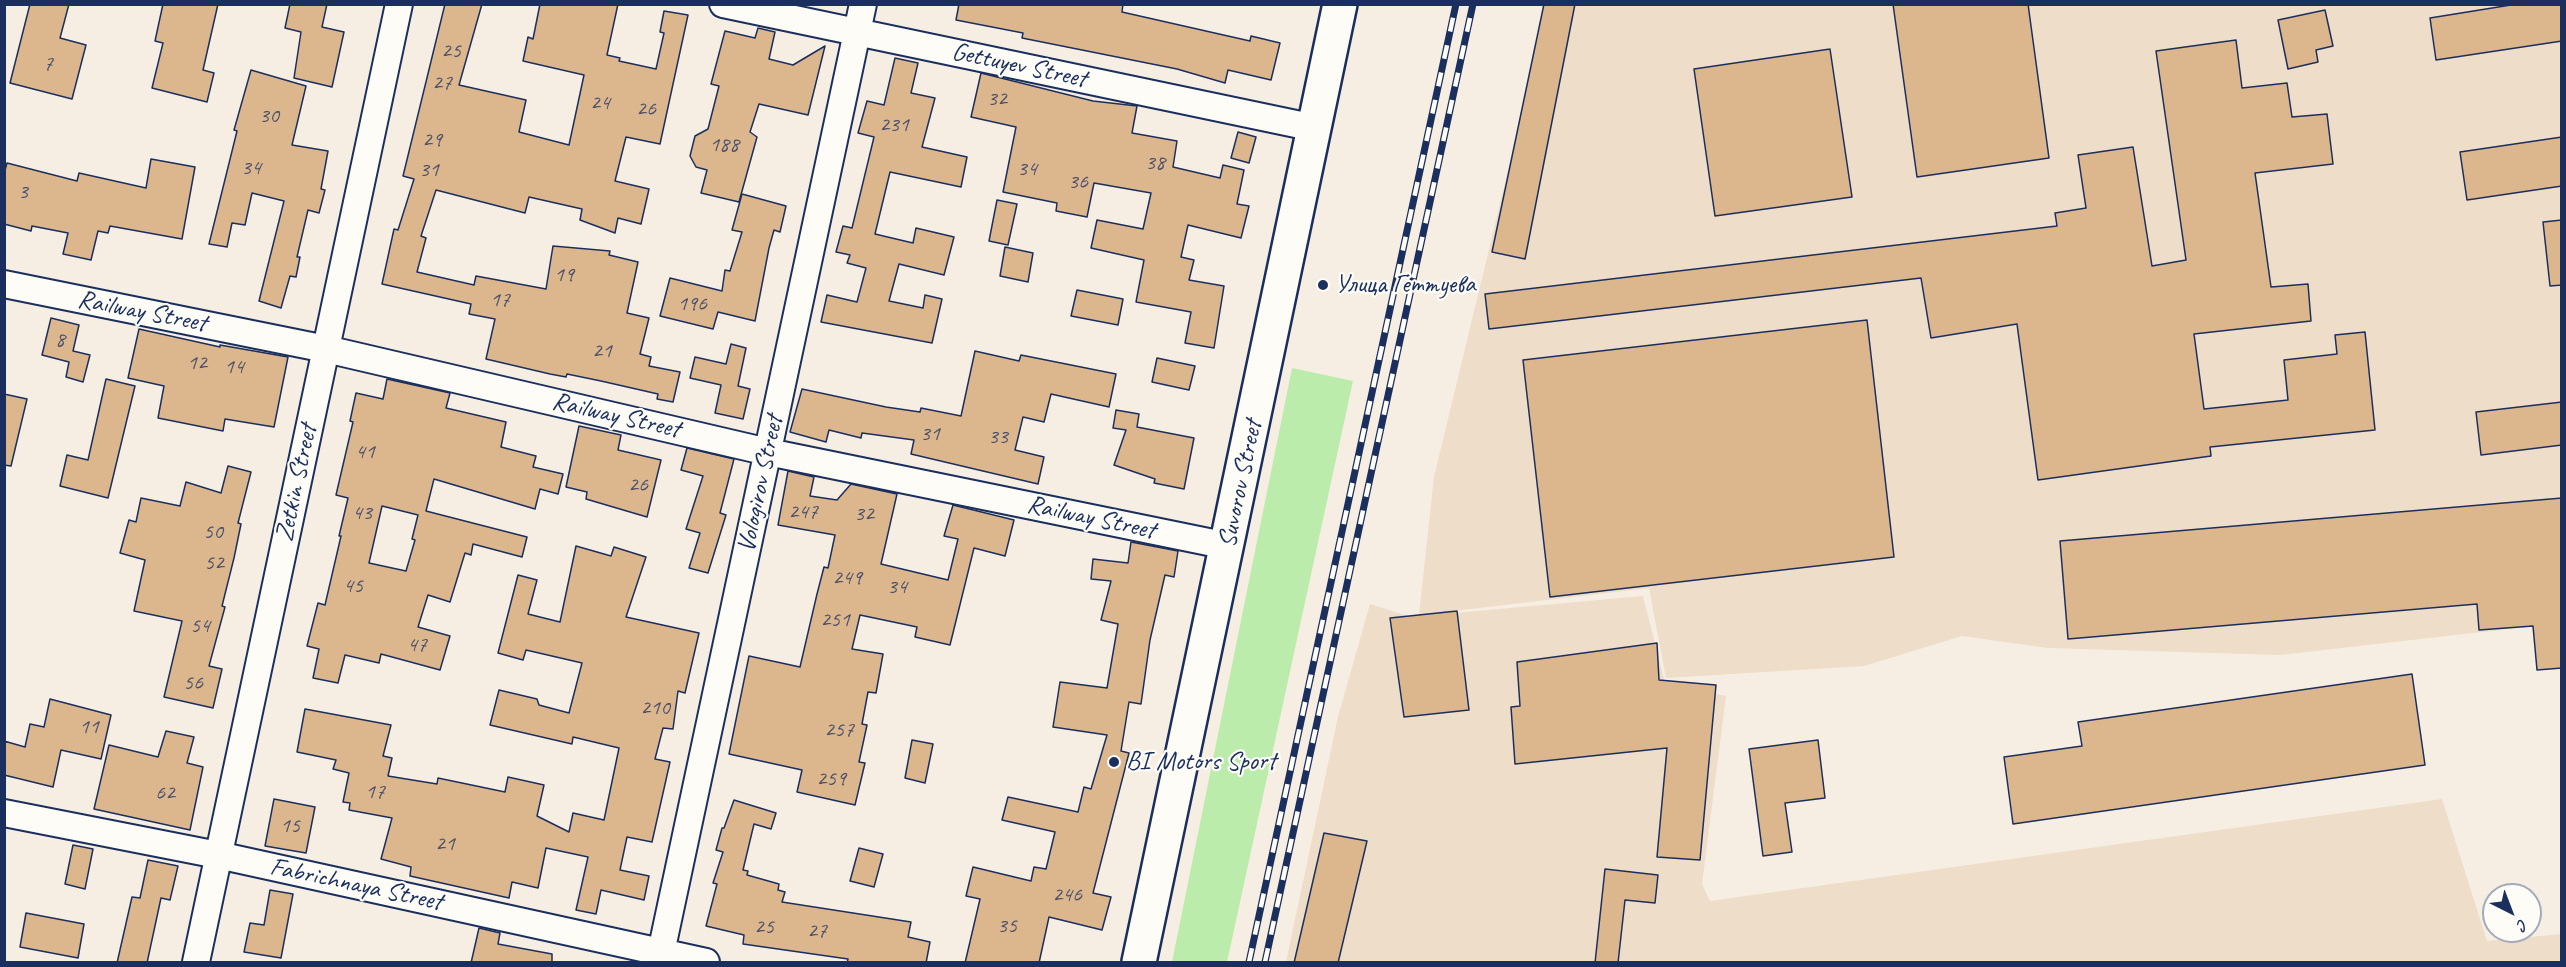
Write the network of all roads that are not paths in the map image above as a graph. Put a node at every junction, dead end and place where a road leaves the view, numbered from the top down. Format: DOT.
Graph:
graph roads {
  1 [pos="399,4"];
  2 [pos="723,4"];
  3 [pos="863,4"];
  4 [pos="1340,4"];
  5 [pos="857,32"];
  6 [pos="1314,128"];
  7 [pos="4,284"];
  8 [pos="326,349"];
  9 [pos="768,452"];
  10 [pos="1228,546"];
  11 [pos="4,813"];
  12 [pos="218,855"];
  13 [pos="660,957"];
  14 [pos="196,963"];
  15 [pos="706,963"];
  16 [pos="1139,963"];
  1 -- 8 [label="street, Zetkin Street"];
  2 -- 5 [label="street, Gettuyev Street"];
  3 -- 5 [label="street, Vologirov Street"];
  4 -- 6 [label="street, Suvorov Street"];
  5 -- 6 [label="street, Gettuyev Street"];
  5 -- 9 [label="street, Vologirov Street"];
  6 -- 10 [label="street, Suvorov Street"];
  7 -- 8 [label="street, Railway Street"];
  8 -- 9 [label="street, Railway Street"];
  8 -- 12 [label="street, Zetkin Street"];
  9 -- 10 [label="street, Railway Street"];
  9 -- 13 [label="street, Vologirov Street"];
  10 -- 16 [label="street, Suvorov Street"];
  11 -- 12 [label="street, Fabrichnaya Street"];
  12 -- 13 [label="street, Fabrichnaya Street"];
  12 -- 14 [label="street, Zetkin Street"];
  13 -- 15 [label="street, Fabrichnaya Street"];
}
